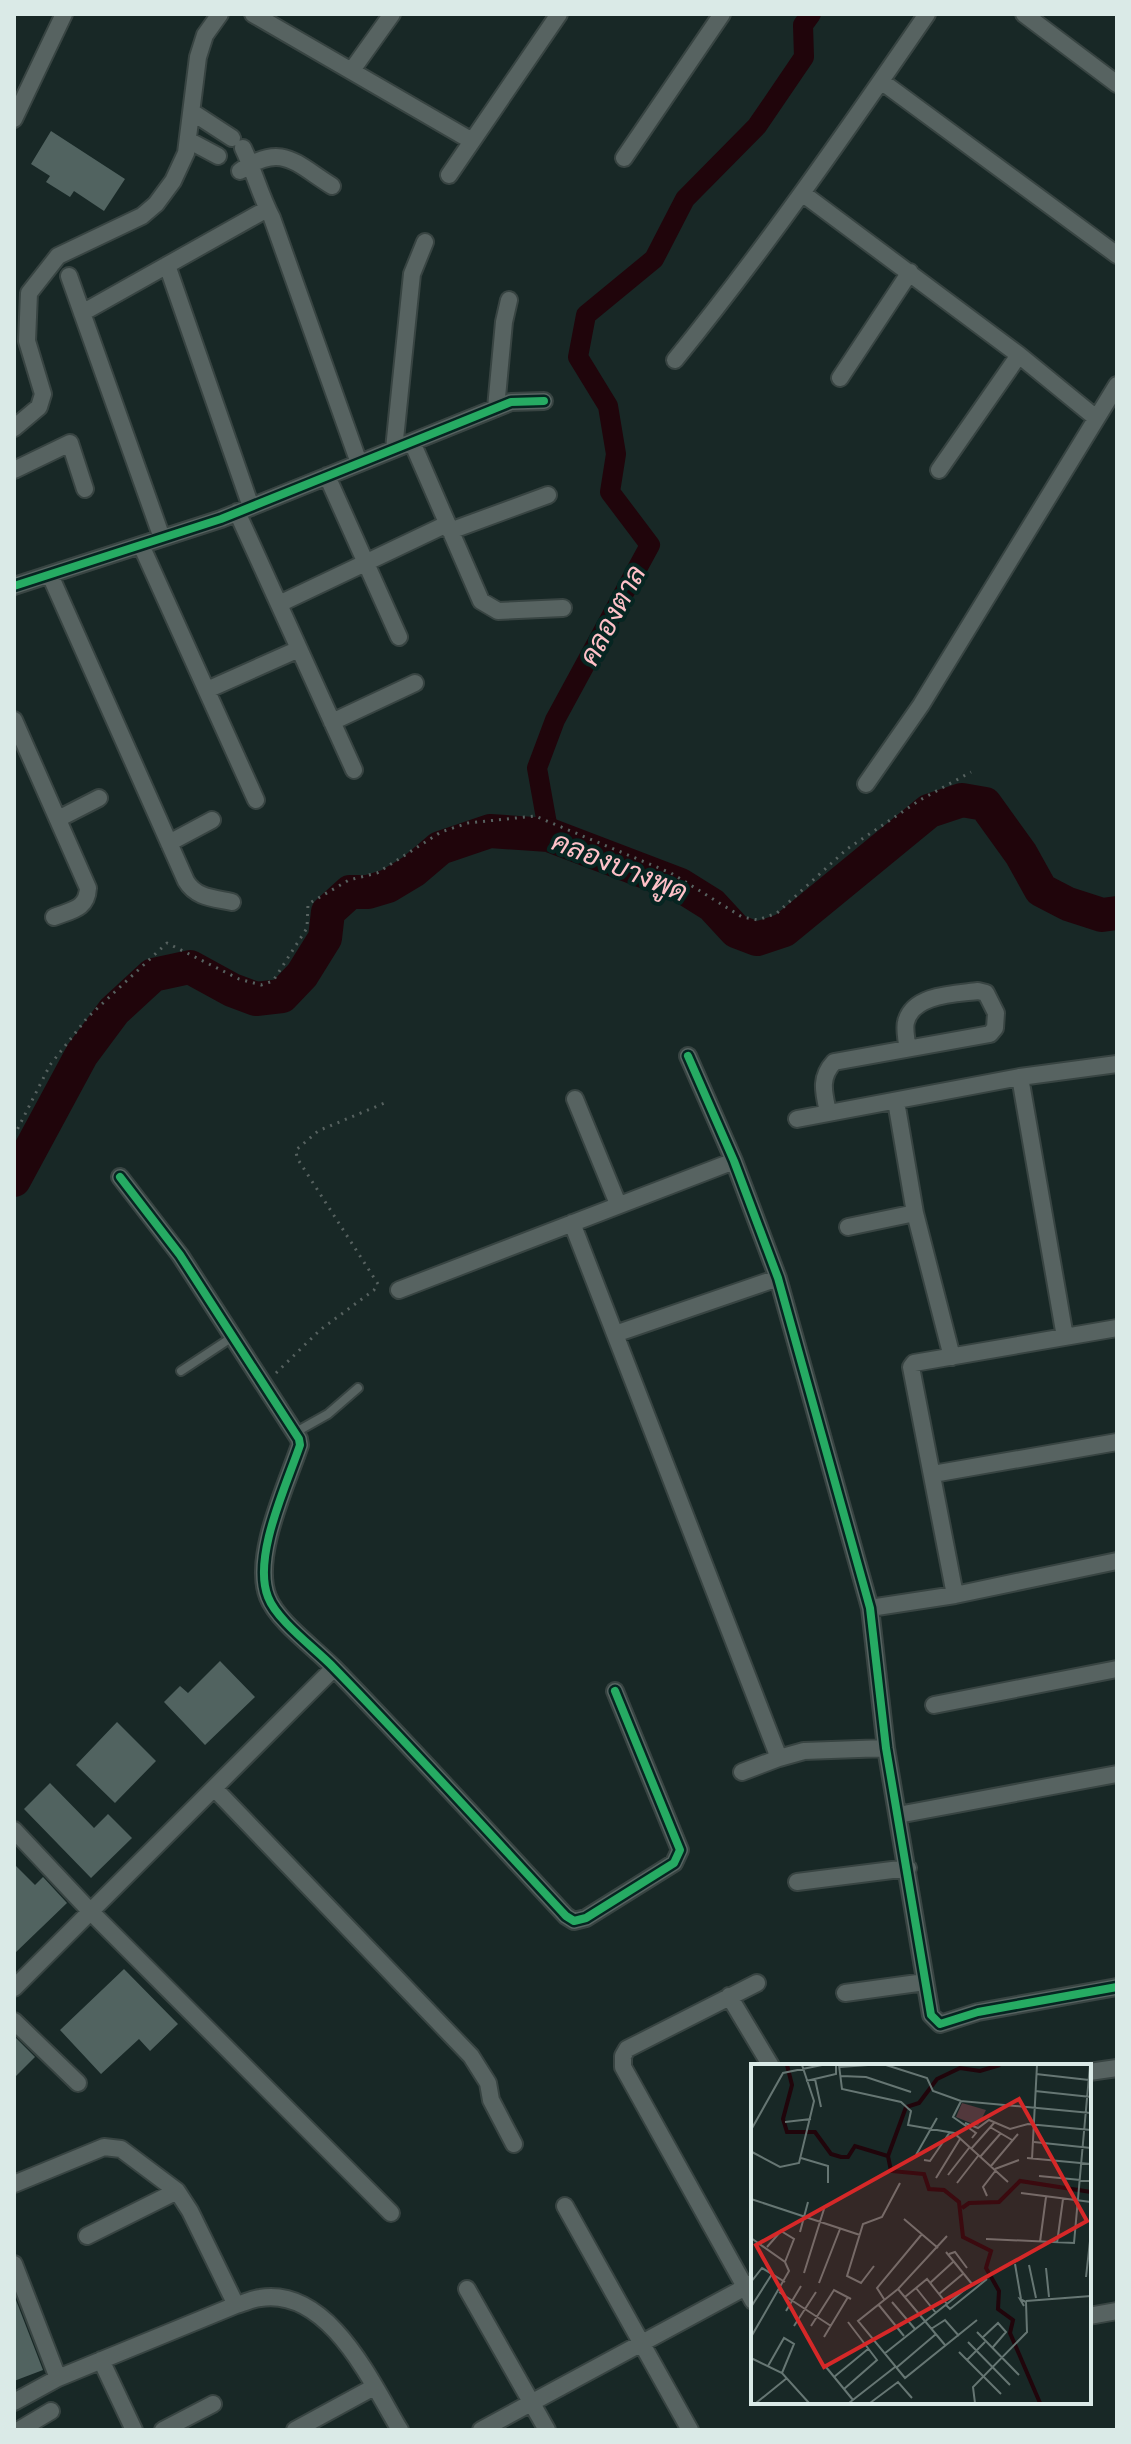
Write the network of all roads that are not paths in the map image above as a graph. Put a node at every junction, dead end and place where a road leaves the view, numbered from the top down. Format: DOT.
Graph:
graph roads {
  1 [pos="64,14"];
  2 [pos="220,14"];
  3 [pos="253,14"];
  4 [pos="392,14"];
  5 [pos="559,14"];
  6 [pos="722,14"];
  7 [pos="927,14"];
  8 [pos="1024,14"];
  9 [pos="352,70"];
  10 [pos="881,81"];
  11 [pos="1116,81"];
  12 [pos="192,112"];
  13 [pos="14,119"];
  14 [pos="188,140"];
  15 [pos="472,141"];
  16 [pos="624,158"];
  17 [pos="235,164"];
  18 [pos="449,175"];
  19 [pos="332,186"];
  20 [pos="802,193"];
  21 [pos="267,209"];
  22 [pos="425,242"];
  23 [pos="1117,255"];
  24 [pos="167,265"];
  25 [pos="910,272"];
  26 [pos="69,276"];
  27 [pos="509,300"];
  28 [pos="82,313"];
  29 [pos="1019,355"];
  30 [pos="675,360"];
  31 [pos="840,378"];
  32 [pos="1117,385"];
  33 [pos="544,401"];
  34 [pos="496,408"];
  35 [pos="1096,418"];
  36 [pos="14,428"];
  37 [pos="412,442"];
  38 [pos="394,449"];
  39 [pos="359,463"];
  40 [pos="14,470"];
  41 [pos="939,470"];
  42 [pos="327,476"];
  43 [pos="85,489"];
  44 [pos="548,495"];
  45 [pos="244,510"];
  46 [pos="449,528"];
  47 [pos="162,538"];
  48 [pos="141,545"];
  49 [pos="366,563"];
  50 [pos="50,575"];
  51 [pos="14,586"];
  52 [pos="279,604"];
  53 [pos="563,608"];
  54 [pos="399,637"];
  55 [pos="299,649"];
  56 [pos="415,683"];
  57 [pos="207,690"];
  58 [pos="14,720"];
  59 [pos="332,722"];
  60 [pos="354,770"];
  61 [pos="866,784"];
  62 [pos="99,798"];
  63 [pos="256,800"];
  64 [pos="58,819"];
  65 [pos="212,820"];
  66 [pos="169,843"];
  67 [pos="232,902"];
  68 [pos="54,917"];
  69 [pos="907,1047"];
  70 [pos="688,1056"];
  71 [pos="1117,1064"];
  72 [pos="1020,1077"];
  73 [pos="575,1099"];
  74 [pos="896,1101"];
  75 [pos="828,1112"];
  76 [pos="797,1119"];
  77 [pos="734,1161"];
  78 [pos="120,1177"];
  79 [pos="618,1204"];
  80 [pos="915,1213"];
  81 [pos="572,1223"];
  82 [pos="848,1227"];
  83 [pos="778,1278"];
  84 [pos="399,1290"];
  85 [pos="1117,1328"];
  86 [pos="615,1334"];
  87 [pos="234,1336"];
  88 [pos="1065,1337"];
  89 [pos="952,1357"];
  90 [pos="181,1371"];
  91 [pos="358,1388"];
  92 [pos="296,1432"];
  93 [pos="1117,1442"];
  94 [pos="933,1474"];
  95 [pos="1117,1561"];
  96 [pos="955,1595"];
  97 [pos="870,1608"];
  98 [pos="334,1668"];
  99 [pos="1117,1669"];
  100 [pos="615,1691"];
  101 [pos="934,1705"];
  102 [pos="886,1748"];
  103 [pos="779,1758"];
  104 [pos="742,1772"];
  105 [pos="1117,1774"];
  106 [pos="214,1788"];
  107 [pos="898,1815"];
  108 [pos="14,1830"];
  109 [pos="908,1868"];
  110 [pos="797,1882"];
  111 [pos="90,1911"];
  112 [pos="925,1982"];
  113 [pos="757,1983"];
  114 [pos="1117,1987"];
  115 [pos="14,1988"];
  116 [pos="845,1993"];
  117 [pos="729,1996"];
  118 [pos="14,2021"];
  119 [pos="770,2064"];
  120 [pos="1117,2068"];
  121 [pos="1091,2072"];
  122 [pos="78,2083"];
  123 [pos="514,2144"];
  124 [pos="14,2184"];
  125 [pos="177,2191"];
  126 [pos="565,2206"];
  127 [pos="391,2213"];
  128 [pos="87,2236"];
  129 [pos="14,2264"];
  130 [pos="467,2289"];
  131 [pos="750,2290"];
  132 [pos="236,2305"];
  133 [pos="1117,2311"];
  134 [pos="1091,2316"];
  135 [pos="643,2343"];
  136 [pos="101,2360"];
  137 [pos="58,2378"];
  138 [pos="374,2387"];
  139 [pos="14,2402"];
  140 [pos="530,2402"];
  141 [pos="213,2404"];
  142 [pos="51,2411"];
  143 [pos="19,2430"];
  144 [pos="134,2430"];
  145 [pos="163,2430"];
  146 [pos="295,2430"];
  147 [pos="400,2430"];
  148 [pos="481,2430"];
  149 [pos="547,2430"];
  150 [pos="690,2430"];
  1 -- 13 [label="street"];
  2 -- 12 [label="street"];
  3 -- 9 [label="street"];
  4 -- 9 [label="street"];
  5 -- 15 [label="street"];
  6 -- 16 [label="street"];
  7 -- 10 [label="street"];
  8 -- 11 [label="street"];
  9 -- 15 [label="street"];
  10 -- 20 [label="street"];
  10 -- 23 [label="street"];
  12 -- 14 [label="street"];
  12 -- 17 [label="street"];
  14 -- 17 [label="street"];
  14 -- 36 [label="street"];
  15 -- 18 [label="street"];
  17 -- 19 [label="street"];
  17 -- 21 [label="street"];
  20 -- 25 [label="street"];
  20 -- 30 [label="street"];
  21 -- 24 [label="street"];
  21 -- 39 [label="street"];
  22 -- 38 [label="street"];
  24 -- 28 [label="street"];
  24 -- 45 [label="street"];
  25 -- 29 [label="street"];
  25 -- 31 [label="street"];
  26 -- 28 [label="street"];
  27 -- 34 [label="street"];
  28 -- 47 [label="street"];
  29 -- 35 [label="street"];
  29 -- 41 [label="street"];
  32 -- 35 [label="street"];
  33 -- 34 [label="street"];
  34 -- 37 [label="street"];
  35 -- 61 [label="street"];
  37 -- 38 [label="street"];
  37 -- 46 [label="street"];
  38 -- 39 [label="street"];
  39 -- 42 [label="street"];
  40 -- 43 [label="street"];
  42 -- 45 [label="street"];
  42 -- 49 [label="street"];
  44 -- 46 [label="street"];
  45 -- 47 [label="street"];
  45 -- 52 [label="street"];
  46 -- 49 [label="street"];
  46 -- 53 [label="street"];
  47 -- 48 [label="street"];
  48 -- 50 [label="street"];
  48 -- 57 [label="street"];
  49 -- 52 [label="street"];
  49 -- 54 [label="street"];
  50 -- 51 [label="street"];
  50 -- 66 [label="street"];
  52 -- 55 [label="street"];
  55 -- 57 [label="street"];
  55 -- 59 [label="street"];
  56 -- 59 [label="street"];
  57 -- 63 [label="street"];
  58 -- 64 [label="street"];
  59 -- 60 [label="street"];
  62 -- 64 [label="street"];
  64 -- 68 [label="street"];
  65 -- 66 [label="street"];
  66 -- 67 [label="street"];
  69 -- 69 [label="street"];
  69 -- 75 [label="street"];
  70 -- 77 [label="street"];
  71 -- 72 [label="street"];
  72 -- 74 [label="street"];
  72 -- 88 [label="street"];
  73 -- 79 [label="street"];
  74 -- 75 [label="street"];
  74 -- 80 [label="street"];
  75 -- 76 [label="street"];
  77 -- 79 [label="street"];
  77 -- 83 [label="street"];
  78 -- 87 [label="street"];
  79 -- 81 [label="street"];
  80 -- 82 [label="street"];
  80 -- 89 [label="street"];
  81 -- 84 [label="street"];
  81 -- 86 [label="street"];
  83 -- 86 [label="street"];
  83 -- 97 [label="street"];
  85 -- 88 [label="street"];
  86 -- 103 [label="street"];
  87 -- 90 [label="lane"];
  87 -- 92 [label="street"];
  88 -- 89 [label="street"];
  89 -- 94 [label="street"];
  91 -- 92 [label="lane"];
  92 -- 98 [label="street"];
  93 -- 94 [label="street"];
  94 -- 96 [label="street"];
  95 -- 96 [label="street"];
  96 -- 97 [label="street"];
  97 -- 102 [label="street"];
  98 -- 100 [label="street"];
  98 -- 106 [label="street"];
  99 -- 101 [label="street"];
  102 -- 103 [label="street"];
  102 -- 107 [label="street"];
  103 -- 104 [label="street"];
  105 -- 107 [label="street"];
  106 -- 111 [label="street"];
  106 -- 123 [label="street"];
  107 -- 109 [label="street"];
  108 -- 111 [label="street"];
  109 -- 110 [label="street"];
  109 -- 112 [label="street"];
  111 -- 115 [label="street"];
  111 -- 127 [label="street"];
  112 -- 114 [label="street"];
  112 -- 116 [label="street"];
  113 -- 117 [label="street"];
  117 -- 119 [label="street"];
  117 -- 131 [label="street"];
  118 -- 122 [label="street"];
  120 -- 121 [label="street"];
  124 -- 125 [label="street"];
  125 -- 128 [label="street"];
  125 -- 132 [label="street"];
  126 -- 135 [label="street"];
  129 -- 137 [label="street"];
  130 -- 140 [label="street"];
  131 -- 135 [label="street"];
  132 -- 136 [label="street"];
  132 -- 138 [label="street"];
  133 -- 134 [label="street"];
  135 -- 140 [label="street"];
  135 -- 150 [label="street"];
  136 -- 137 [label="street"];
  136 -- 144 [label="street"];
  137 -- 139 [label="street"];
  138 -- 146 [label="street"];
  138 -- 147 [label="street"];
  140 -- 148 [label="street"];
  140 -- 149 [label="street"];
  141 -- 145 [label="street"];
  142 -- 143 [label="street"];
}
